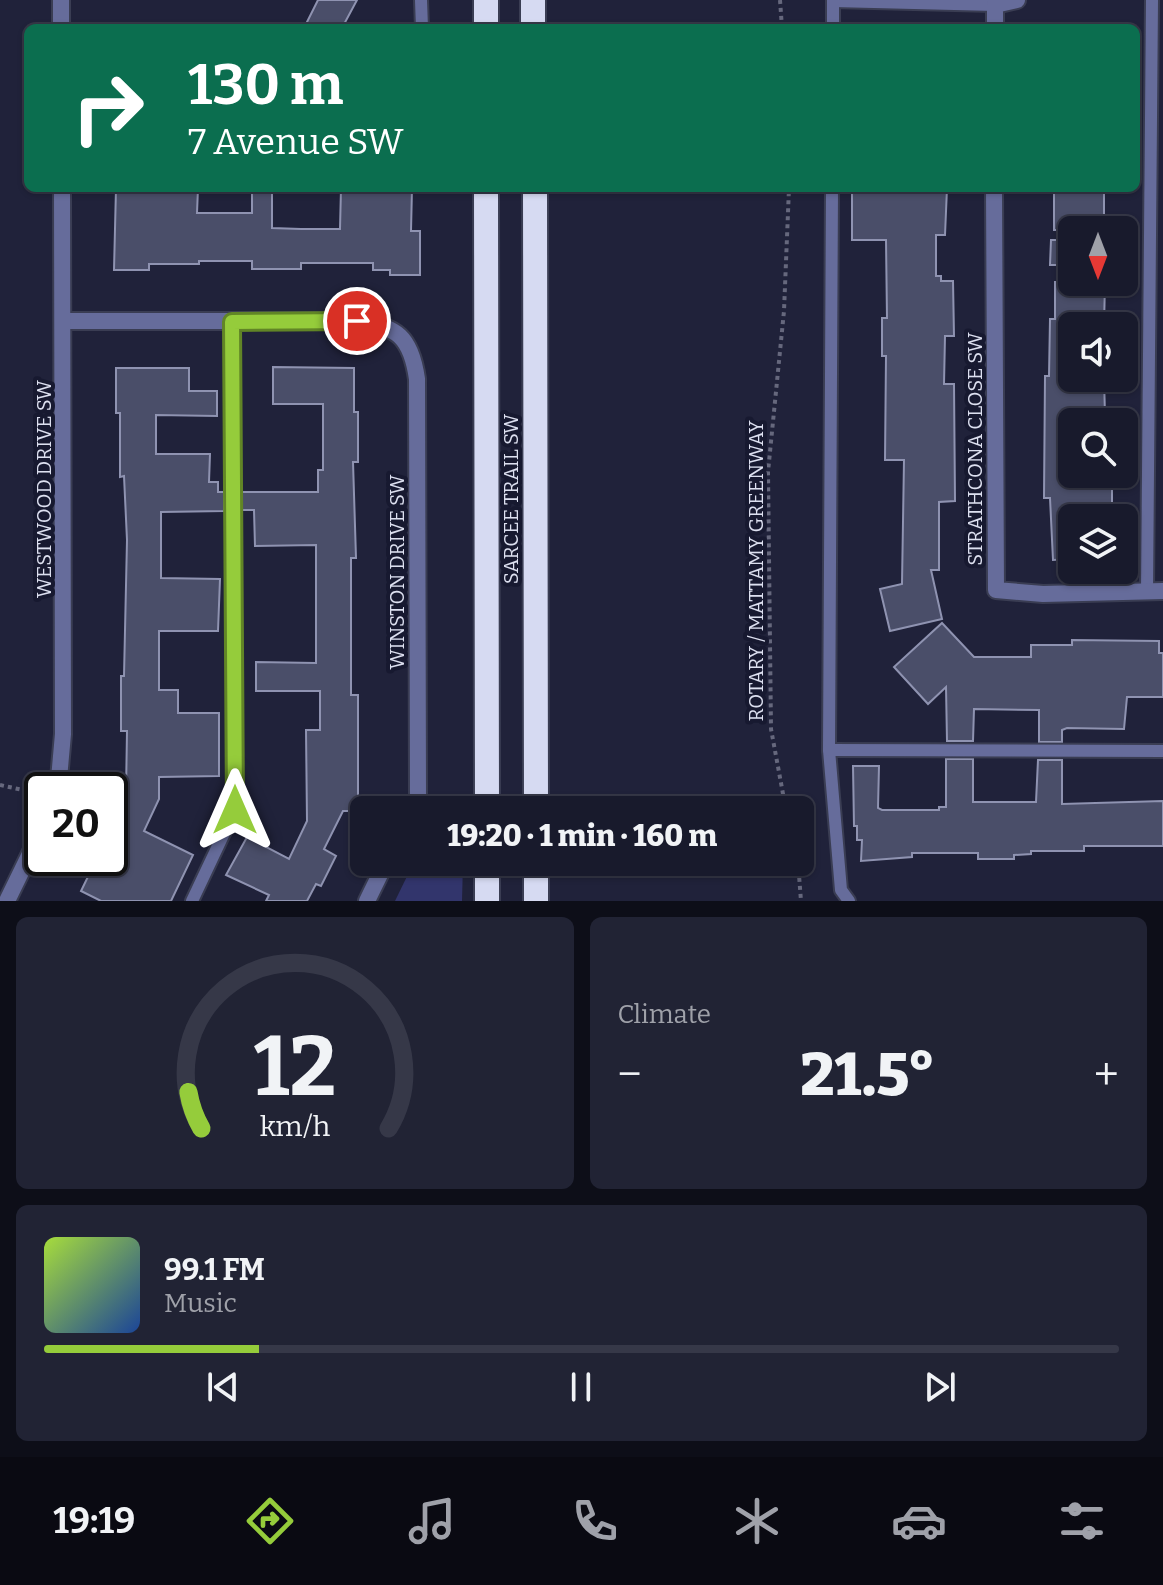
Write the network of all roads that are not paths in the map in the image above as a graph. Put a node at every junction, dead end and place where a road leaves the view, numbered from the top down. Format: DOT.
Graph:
graph roads {
  1 [pos="61,0"];
  2 [pos="421,0"];
  3 [pos="486,0"];
  4 [pos="533,0"];
  5 [pos="1017,0"];
  6 [pos="1152,0"];
  7 [pos="833,1"];
  8 [pos="995,5"];
  9 [pos="61,24"];
  10 [pos="422,24"];
  11 [pos="486,24"];
  12 [pos="533,24"];
  13 [pos="833,24"];
  14 [pos="995,24"];
  15 [pos="62,192"];
  16 [pos="486,192"];
  17 [pos="535,192"];
  18 [pos="832,192"];
  19 [pos="994,192"];
  20 [pos="64,321"];
  21 [pos="232,322"];
  22 [pos="1155,591"];
  23 [pos="829,750"];
  24 [pos="1163,751"];
  25 [pos="60,772"];
  26 [pos="418,796"];
  27 [pos="487,796"];
  28 [pos="536,796"];
  29 [pos="24,866"];
  30 [pos="379,876"];
  31 [pos="487,876"];
  32 [pos="536,876"];
  33 [pos="7,901"];
  34 [pos="192,901"];
  35 [pos="367,901"];
  36 [pos="487,901"];
  37 [pos="536,901"];
  38 [pos="849,901"];
  1 -- 9 [label="street"];
  2 -- 10 [label="lane"];
  3 -- 11 [label="highway"];
  4 -- 12 [label="highway"];
  5 -- 8 [label="street"];
  6 -- 22 [label="lane"];
  7 -- 8 [label="lane"];
  7 -- 13 [label="lane"];
  8 -- 14 [label="street"];
  15 -- 20 [label="street, WESTWOOD DRIVE SW"];
  16 -- 27 [label="highway, SARCEE TRAIL SW"];
  17 -- 28 [label="highway, SARCEE TRAIL SW"];
  18 -- 23 [label="lane"];
  19 -- 22 [label="street, STRATHCONA CLOSE SW"];
  20 -- 21 [label="street"];
  20 -- 25 [label="street, WESTWOOD DRIVE SW"];
  21 -- 26 [label="street, WINSTON DRIVE SW"];
  21 -- 34 [label="lane"];
  23 -- 24 [label="lane"];
  23 -- 38 [label="lane"];
  29 -- 33 [label="street"];
  30 -- 35 [label="street"];
  31 -- 36 [label="highway"];
  32 -- 37 [label="highway"];
}
